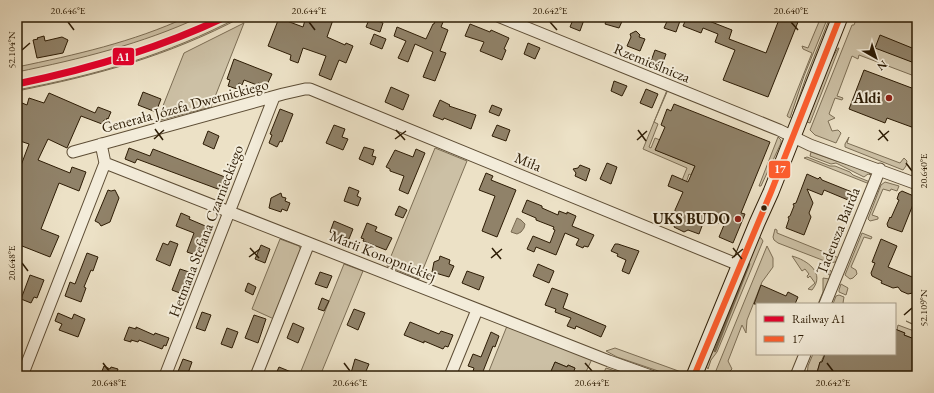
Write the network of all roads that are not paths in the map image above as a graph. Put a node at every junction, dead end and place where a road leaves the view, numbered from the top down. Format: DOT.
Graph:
graph roads {
  1 [pos="500,17"];
  2 [pos="840,17"];
  3 [pos="305,89"];
  4 [pos="274,97"];
  5 [pos="793,137"];
  6 [pos="101,144"];
  7 [pos="73,152"];
  8 [pos="105,163"];
  9 [pos="880,169"];
  10 [pos="917,184"];
  11 [pos="230,212"];
  12 [pos="309,243"];
  13 [pos="740,265"];
  14 [pos="825,303"];
  15 [pos="477,310"];
  16 [pos="805,355"];
  17 [pos="22,376"];
  18 [pos="165,376"];
  19 [pos="256,376"];
  20 [pos="450,376"];
  21 [pos="651,376"];
  22 [pos="694,376"];
  23 [pos="796,376"];
  1 -- 5 [label="street, Rzemieślnicza"];
  2 -- 5 [label="main road"];
  3 -- 4 [label="street, Generała Józefa Dwernickiego"];
  3 -- 13 [label="street, Miła"];
  4 -- 6 [label="street, Generała Józefa Dwernickiego"];
  4 -- 11 [label="street, Hetmana Stefana Czarnieckiego"];
  5 -- 9 [label="street, Rzemieślnicza"];
  5 -- 13 [label="main road"];
  6 -- 7 [label="street, Generała Józefa Dwernickiego"];
  6 -- 8 [label="street"];
  8 -- 11 [label="street, Marii Konopnickiej"];
  8 -- 17 [label="street"];
  9 -- 10 [label="street, Rzemieślnicza"];
  9 -- 14 [label="street, Tadeusza Bairda"];
  11 -- 12 [label="street, Marii Konopnickiej"];
  11 -- 18 [label="street, Hetmana Stefana Czarnieckiego"];
  12 -- 15 [label="street, Marii Konopnickiej"];
  12 -- 19 [label="street"];
  13 -- 22 [label="main road"];
  15 -- 20 [label="street"];
  15 -- 21 [label="street, Marii Konopnickiej"];
  16 -- 23 [label="street"];
}
